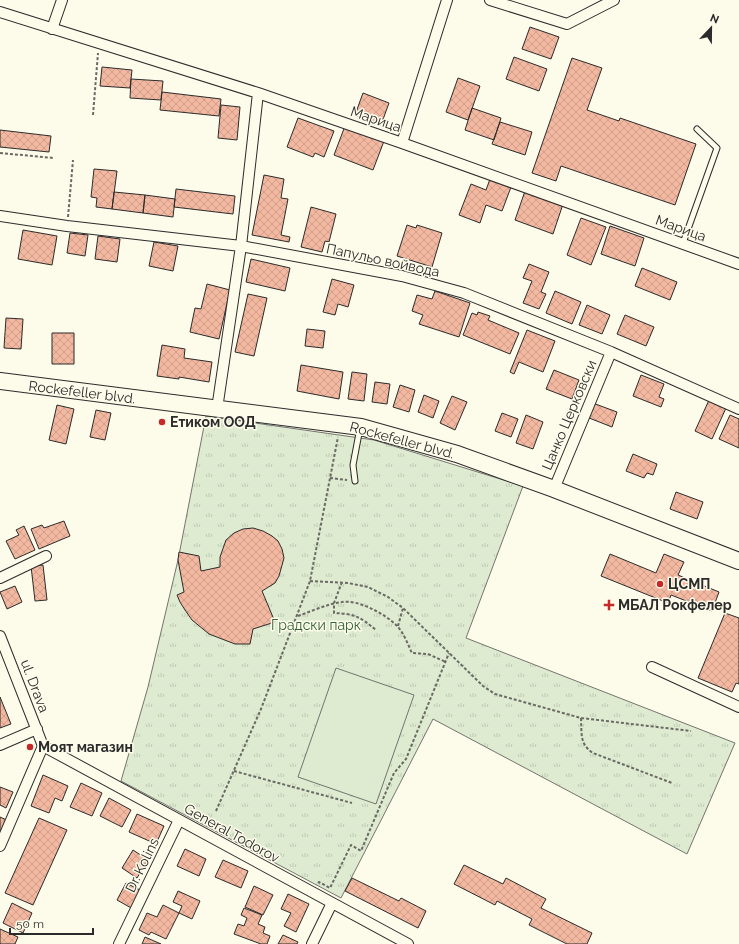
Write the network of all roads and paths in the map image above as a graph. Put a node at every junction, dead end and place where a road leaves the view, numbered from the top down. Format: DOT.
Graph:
graph roads {
  1 [pos="62,0"];
  2 [pos="447,0"];
  3 [pos="490,0"];
  4 [pos="614,0"];
  5 [pos="0,12"];
  6 [pos="52,28"];
  7 [pos="99,44"];
  8 [pos="258,93"];
  9 [pos="92,115"];
  10 [pos="697,129"];
  11 [pos="402,143"];
  12 [pos="0,153"];
  13 [pos="54,158"];
  14 [pos="73,160"];
  15 [pos="0,216"];
  16 [pos="67,226"];
  17 [pos="683,243"];
  18 [pos="241,246"];
  19 [pos="739,264"];
  20 [pos="611,352"];
  21 [pos="0,381"];
  22 [pos="217,409"];
  23 [pos="739,409"];
  24 [pos="340,425"];
  25 [pos="360,427"];
  26 [pos="330,478"];
  27 [pos="355,481"];
  28 [pos="554,489"];
  29 [pos="46,556"];
  30 [pos="739,561"];
  31 [pos="0,578"];
  32 [pos="310,581"];
  33 [pos="342,582"];
  34 [pos="334,604"];
  35 [pos="403,608"];
  36 [pos="298,616"];
  37 [pos="398,626"];
  38 [pos="376,630"];
  39 [pos="0,636"];
  40 [pos="449,653"];
  41 [pos="446,662"];
  42 [pos="652,667"];
  43 [pos="739,707"];
  44 [pos="581,718"];
  45 [pos="36,729"];
  46 [pos="691,731"];
  47 [pos="0,745"];
  48 [pos="43,746"];
  49 [pos="234,771"];
  50 [pos="672,783"];
  51 [pos="352,803"];
  52 [pos="216,811"];
  53 [pos="179,820"];
  54 [pos="0,846"];
  55 [pos="316,888"];
  56 [pos="332,903"];
  57 [pos="119,944"];
  58 [pos="312,944"];
  59 [pos="408,944"];
  1 -- 6 [label="street"];
  2 -- 11 [label="street"];
  3 -- 4 [label="street"];
  5 -- 6 [label="street, Марица"];
  6 -- 7 [label="street, Марица"];
  7 -- 8 [label="street, Марица"];
  7 -- 9 [label="path"];
  8 -- 11 [label="street, Марица"];
  8 -- 18 [label="street"];
  10 -- 17 [label="lane"];
  11 -- 17 [label="street, Марица"];
  12 -- 13 [label="path"];
  14 -- 16 [label="path"];
  15 -- 16 [label="street, Папульо войвода"];
  16 -- 18 [label="street, Папульо войвода"];
  17 -- 19 [label="street, Марица"];
  18 -- 20 [label="street, Папульо войвода"];
  18 -- 22 [label="street"];
  20 -- 23 [label="street, Папульо войвода"];
  20 -- 28 [label="street, Цанко Церковски"];
  21 -- 22 [label="main road, Rockefeller blvd."];
  22 -- 24 [label="main road, Rockefeller blvd."];
  24 -- 25 [label="main road, Rockefeller blvd."];
  24 -- 26 [label="path"];
  25 -- 27 [label="lane"];
  25 -- 28 [label="main road, Rockefeller blvd."];
  26 -- 27 [label="path"];
  26 -- 32 [label="path"];
  28 -- 30 [label="main road, Rockefeller blvd."];
  29 -- 31 [label="street"];
  32 -- 33 [label="path"];
  32 -- 36 [label="path"];
  33 -- 34 [label="path"];
  33 -- 35 [label="path"];
  34 -- 36 [label="path"];
  34 -- 37 [label="path"];
  34 -- 38 [label="path"];
  35 -- 37 [label="path"];
  35 -- 40 [label="path"];
  36 -- 49 [label="path"];
  37 -- 41 [label="path"];
  39 -- 45 [label="street, ul. Drava"];
  40 -- 41 [label="path"];
  40 -- 44 [label="path"];
  41 -- 55 [label="path"];
  42 -- 43 [label="street"];
  44 -- 46 [label="path"];
  44 -- 50 [label="path"];
  45 -- 47 [label="street"];
  45 -- 48 [label="street, ul. Drava"];
  48 -- 53 [label="street, General Todorov"];
  48 -- 54 [label="street"];
  49 -- 51 [label="path"];
  49 -- 52 [label="path"];
  53 -- 56 [label="street, General Todorov"];
  53 -- 57 [label="street, Dr. Kolins"];
  56 -- 58 [label="street"];
  56 -- 59 [label="street, General Todorov"];
}
